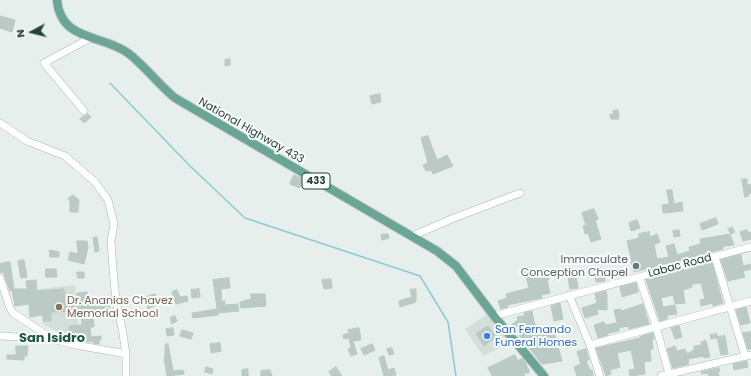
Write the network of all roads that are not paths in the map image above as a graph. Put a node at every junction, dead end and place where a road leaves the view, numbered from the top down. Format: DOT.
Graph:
graph roads {
  1 [pos="57,0"];
  2 [pos="89,38"];
  3 [pos="84,111"];
  4 [pos="0,123"];
  5 [pos="520,193"];
  6 [pos="412,236"];
  7 [pos="751,247"];
  8 [pos="715,257"];
  9 [pos="639,277"];
  10 [pos="0,278"];
  11 [pos="570,295"];
  12 [pos="751,301"];
  13 [pos="731,306"];
  14 [pos="494,316"];
  15 [pos="656,326"];
  16 [pos="0,336"];
  17 [pos="53,339"];
  18 [pos="590,345"];
  19 [pos="126,354"];
  20 [pos="748,356"];
  21 [pos="669,374"];
  22 [pos="126,376"];
  23 [pos="544,376"];
  24 [pos="600,376"];
  25 [pos="661,376"];
  1 -- 2 [label="main road, National Highway 433 / 433"];
  2 -- 3 [label="street"];
  2 -- 6 [label="main road, National Highway 433 / 433"];
  4 -- 19 [label="street"];
  5 -- 6 [label="street"];
  6 -- 14 [label="main road, National Highway 433 / 433"];
  7 -- 8 [label="street, Labac Road"];
  8 -- 9 [label="street, Labac Road"];
  8 -- 13 [label="street"];
  9 -- 11 [label="street, Labac Road"];
  9 -- 15 [label="street"];
  10 -- 17 [label="street"];
  11 -- 14 [label="street, Labac Road"];
  11 -- 18 [label="street"];
  12 -- 13 [label="street"];
  13 -- 15 [label="street"];
  13 -- 20 [label="street"];
  14 -- 23 [label="main road, National Highway 433 / 433"];
  15 -- 18 [label="street"];
  15 -- 21 [label="street"];
  16 -- 17 [label="street"];
  17 -- 19 [label="street"];
  18 -- 24 [label="street"];
  19 -- 22 [label="street"];
  20 -- 21 [label="street"];
  21 -- 25 [label="street"];
}
